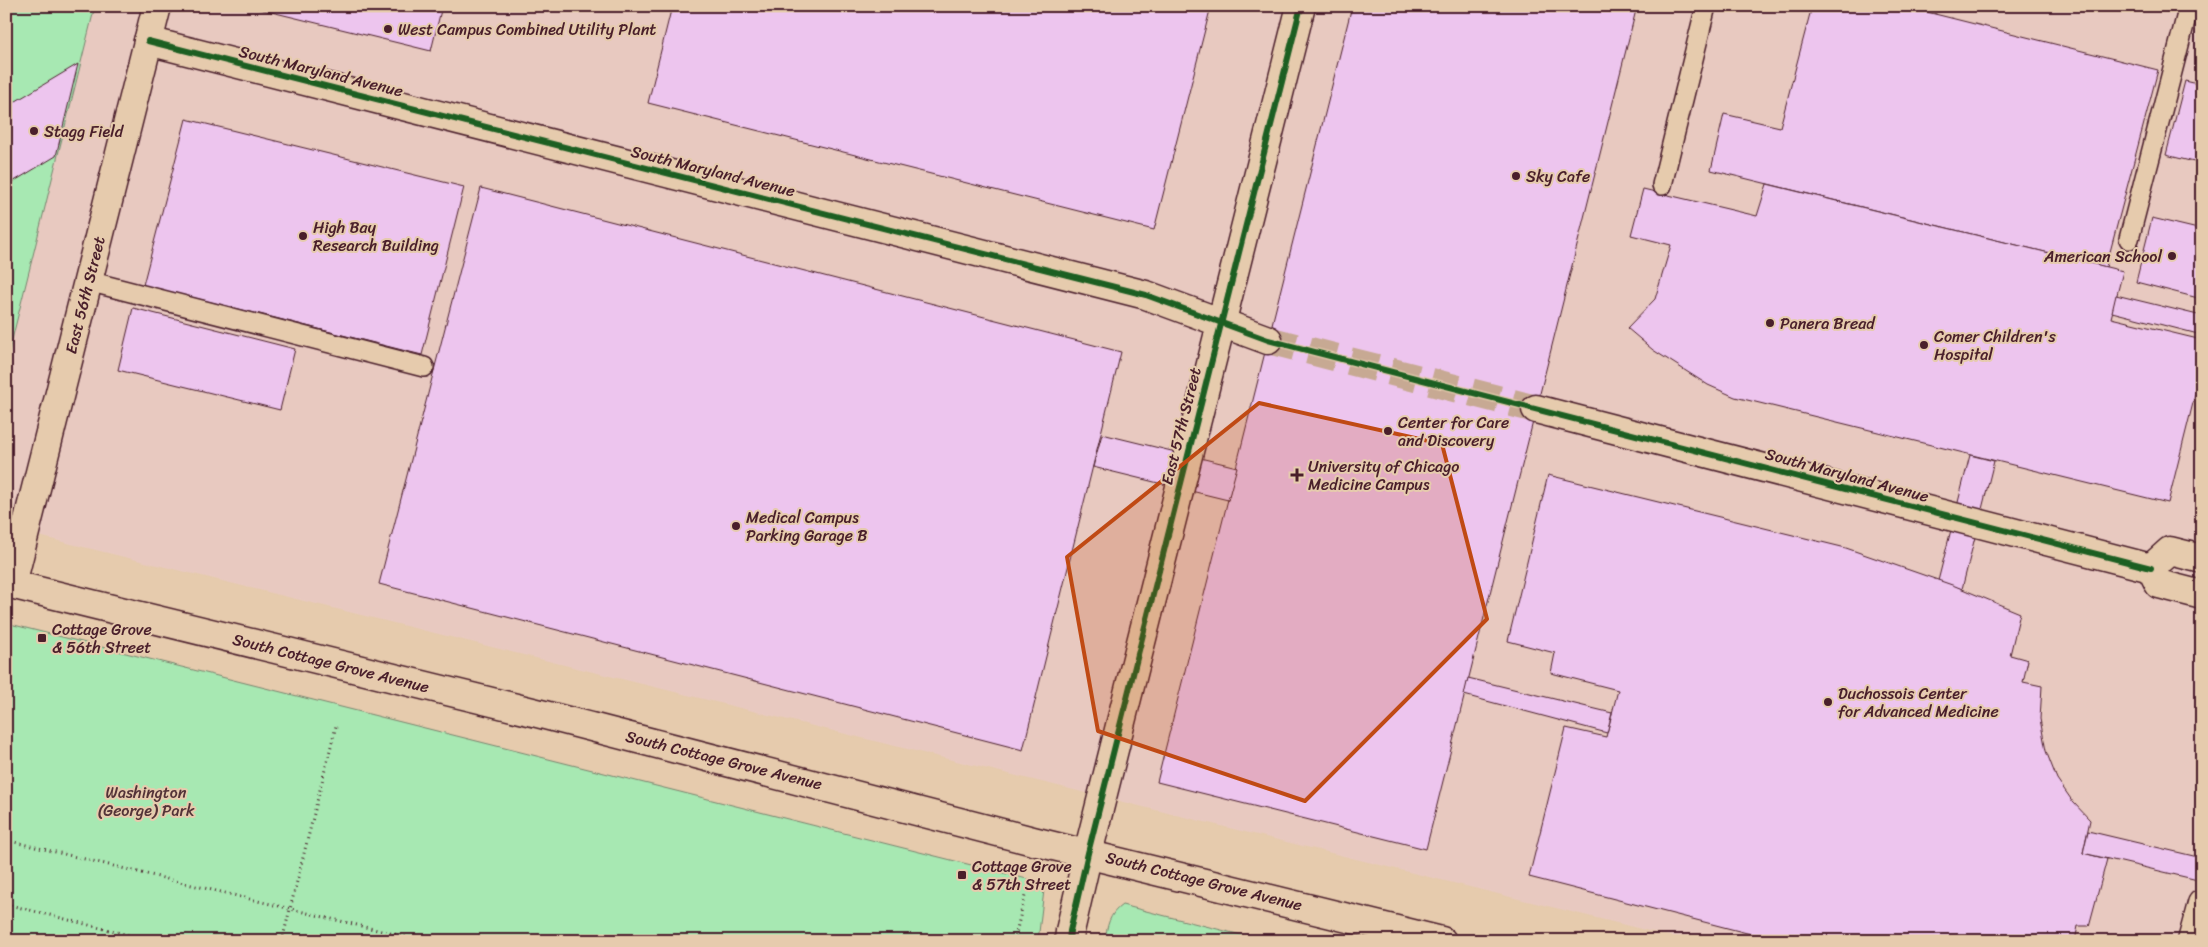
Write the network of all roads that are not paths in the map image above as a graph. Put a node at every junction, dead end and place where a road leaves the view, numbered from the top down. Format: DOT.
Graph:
graph roads {
  1 [pos="157,6"];
  2 [pos="1301,6"];
  3 [pos="1706,6"];
  4 [pos="2189,6"];
  5 [pos="148,41"];
  6 [pos="1662,185"];
  7 [pos="2129,239"];
  8 [pos="88,281"];
  9 [pos="1221,322"];
  10 [pos="1268,340"];
  11 [pos="424,367"];
  12 [pos="1536,409"];
  13 [pos="2202,559"];
  14 [pos="2151,568"];
  15 [pos="9,584"];
  16 [pos="2202,595"];
  17 [pos="1088,853"];
  18 [pos="2202,904"];
  19 [pos="1069,941"];
  20 [pos="1442,941"];
  21 [pos="2192,941"];
  1 -- 5 [label="street, East 56th Street"];
  2 -- 9 [label="street, East 57th Street"];
  3 -- 6 [label="lane"];
  4 -- 7 [label="lane"];
  5 -- 8 [label="street, East 56th Street"];
  5 -- 9 [label="street, South Maryland Avenue"];
  8 -- 11 [label="lane"];
  8 -- 15 [label="street, East 56th Street"];
  9 -- 10 [label="street, South Maryland Avenue"];
  9 -- 17 [label="street, East 57th Street"];
  12 -- 14 [label="street, South Maryland Avenue"];
  13 -- 14 [label="street"];
  14 -- 16 [label="street"];
  15 -- 17 [label="street, South Cottage Grove Avenue"];
  17 -- 19 [label="street, East 57th Street"];
  17 -- 20 [label="street, South Cottage Grove Avenue"];
  18 -- 21 [label="street"];
}
